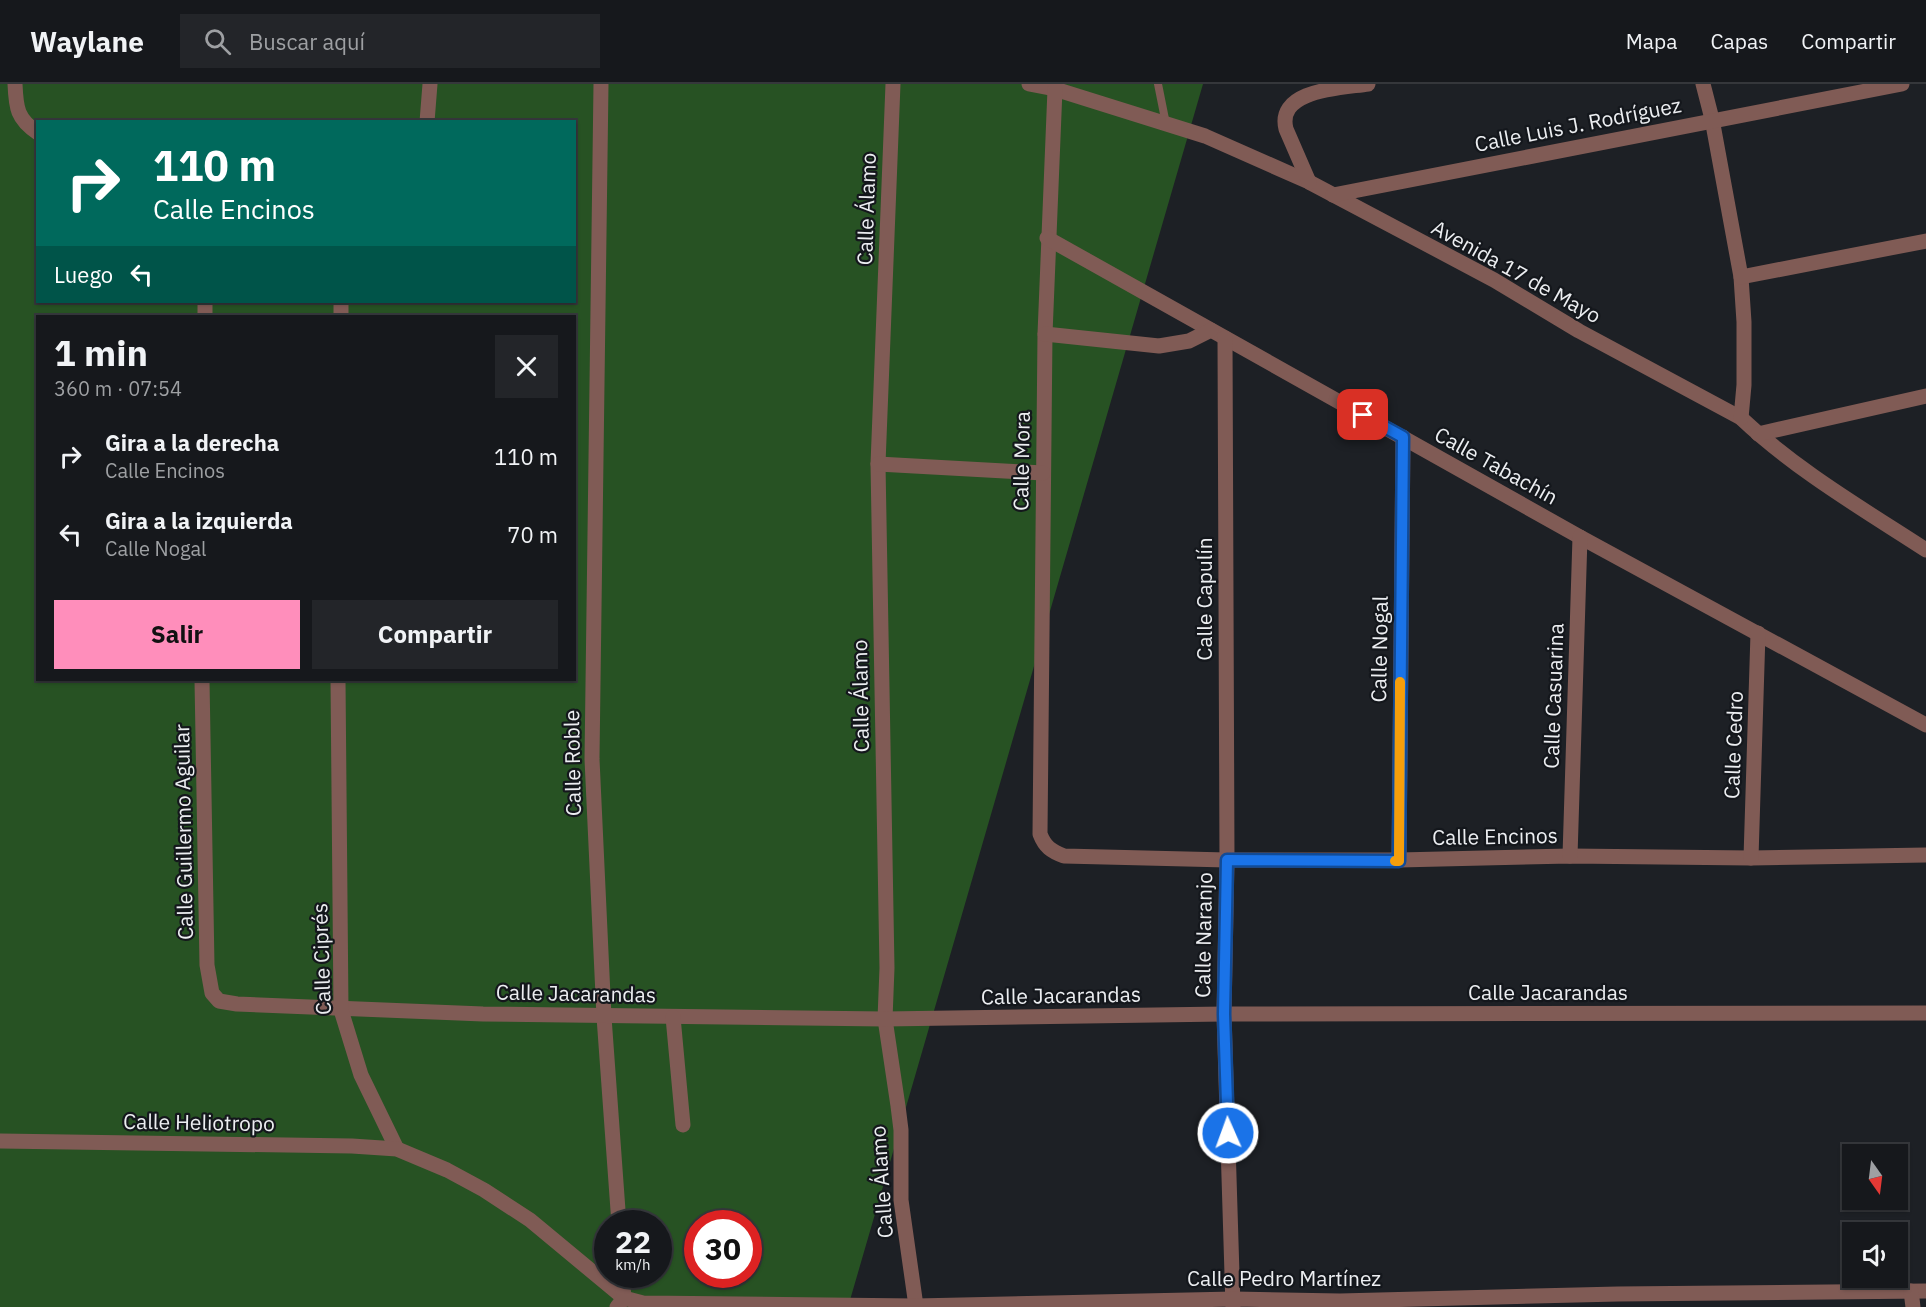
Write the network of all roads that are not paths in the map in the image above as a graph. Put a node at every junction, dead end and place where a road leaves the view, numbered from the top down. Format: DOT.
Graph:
graph roads {
  1 [pos="15,84"];
  2 [pos="430,84"];
  3 [pos="601,84"];
  4 [pos="893,84"];
  5 [pos="1029,84"];
  6 [pos="1158,84"];
  7 [pos="1368,84"];
  8 [pos="1703,84"];
  9 [pos="1902,84"];
  10 [pos="1055,89"];
  11 [pos="427,120"];
  12 [pos="1712,120"];
  13 [pos="1166,124"];
  14 [pos="36,131"];
  15 [pos="1309,182"];
  16 [pos="1333,195"];
  17 [pos="1047,238"];
  18 [pos="1926,241"];
  19 [pos="1741,277"];
  20 [pos="1211,330"];
  21 [pos="1045,334"];
  22 [pos="1225,338"];
  23 [pos="1926,396"];
  24 [pos="1741,418"];
  25 [pos="1758,434"];
  26 [pos="1403,437"];
  27 [pos="878,464"];
  28 [pos="1043,473"];
  29 [pos="1580,537"];
  30 [pos="1926,550"];
  31 [pos="1758,633"];
  32 [pos="202,681"];
  33 [pos="338,681"];
  34 [pos="1926,725"];
  35 [pos="1040,834"];
  36 [pos="1926,855"];
  37 [pos="1570,856"];
  38 [pos="1751,858"];
  39 [pos="1227,860"];
  40 [pos="1399,861"];
  41 [pos="209,983"];
  42 [pos="341,1010"];
  43 [pos="1926,1013"];
  44 [pos="1224,1014"];
  45 [pos="604,1017"];
  46 [pos="673,1017"];
  47 [pos="885,1019"];
  48 [pos="683,1125"];
  49 [pos="0,1141"];
  50 [pos="397,1149"];
  51 [pos="618,1210"];
  52 [pos="621,1288"];
  53 [pos="1917,1297"];
  54 [pos="1619,1300"];
  55 [pos="620,1303"];
  56 [pos="1233,1303"];
  57 [pos="785,1306"];
  58 [pos="916,1306"];
  1 -- 14 [label="street"];
  2 -- 11 [label="street"];
  3 -- 45 [label="street, Calle Roble"];
  4 -- 27 [label="street, Calle Álamo"];
  5 -- 10 [label="street, Avenida 17 de Mayo"];
  6 -- 13 [label="lane"];
  7 -- 15 [label="street"];
  8 -- 12 [label="street"];
  9 -- 12 [label="street, Calle Luis J. Rodríguez"];
  10 -- 13 [label="street, Avenida 17 de Mayo"];
  10 -- 17 [label="street, Calle Mora"];
  12 -- 16 [label="street, Calle Luis J. Rodríguez"];
  12 -- 19 [label="street"];
  13 -- 15 [label="street, Avenida 17 de Mayo"];
  15 -- 16 [label="street, Avenida 17 de Mayo"];
  16 -- 24 [label="street, Avenida 17 de Mayo"];
  17 -- 20 [label="street, Calle Tabachín"];
  17 -- 21 [label="street, Calle Mora"];
  18 -- 19 [label="street"];
  19 -- 24 [label="street"];
  20 -- 21 [label="street"];
  20 -- 22 [label="street, Calle Tabachín"];
  21 -- 28 [label="street, Calle Mora"];
  22 -- 26 [label="street, Calle Tabachín"];
  22 -- 39 [label="street, Calle Capulín"];
  23 -- 25 [label="street"];
  24 -- 25 [label="street, Avenida 17 de Mayo"];
  25 -- 30 [label="street, Avenida 17 de Mayo"];
  26 -- 29 [label="street, Calle Tabachín"];
  26 -- 40 [label="street, Calle Nogal"];
  27 -- 28 [label="street"];
  27 -- 47 [label="street, Calle Álamo"];
  28 -- 35 [label="street, Calle Mora"];
  29 -- 31 [label="street, Calle Tabachín"];
  29 -- 37 [label="street, Calle Casuarina"];
  31 -- 34 [label="street, Calle Tabachín"];
  31 -- 38 [label="street, Calle Cedro"];
  32 -- 41 [label="street, Calle Guillermo Aguilar"];
  33 -- 42 [label="street, Calle Ciprés"];
  35 -- 39 [label="street, Calle Encinos"];
  36 -- 38 [label="street, Calle Encinos"];
  37 -- 38 [label="street, Calle Encinos"];
  37 -- 40 [label="street, Calle Encinos"];
  39 -- 40 [label="street, Calle Encinos"];
  39 -- 44 [label="street, Calle Naranjo"];
  41 -- 42 [label="street, Calle Jacarandas"];
  42 -- 45 [label="street, Calle Jacarandas"];
  42 -- 50 [label="street, Calle Ciprés"];
  43 -- 44 [label="street, Calle Jacarandas"];
  44 -- 47 [label="street, Calle Jacarandas"];
  44 -- 56 [label="street, Calle Naranjo"];
  45 -- 46 [label="street, Calle Jacarandas"];
  45 -- 51 [label="street, Calle Roble"];
  46 -- 47 [label="street, Calle Jacarandas"];
  46 -- 48 [label="street"];
  47 -- 58 [label="street, Calle Álamo"];
  49 -- 50 [label="street, Calle Heliotropo"];
  50 -- 55 [label="street"];
  52 -- 55 [label="street"];
  53 -- 54 [label="street, Calle Pedro Martínez"];
  54 -- 56 [label="street, Calle Pedro Martínez"];
  55 -- 57 [label="street, Calle Pedro Martínez"];
  56 -- 58 [label="street, Calle Pedro Martínez"];
  57 -- 58 [label="street, Calle Pedro Martínez"];
}
